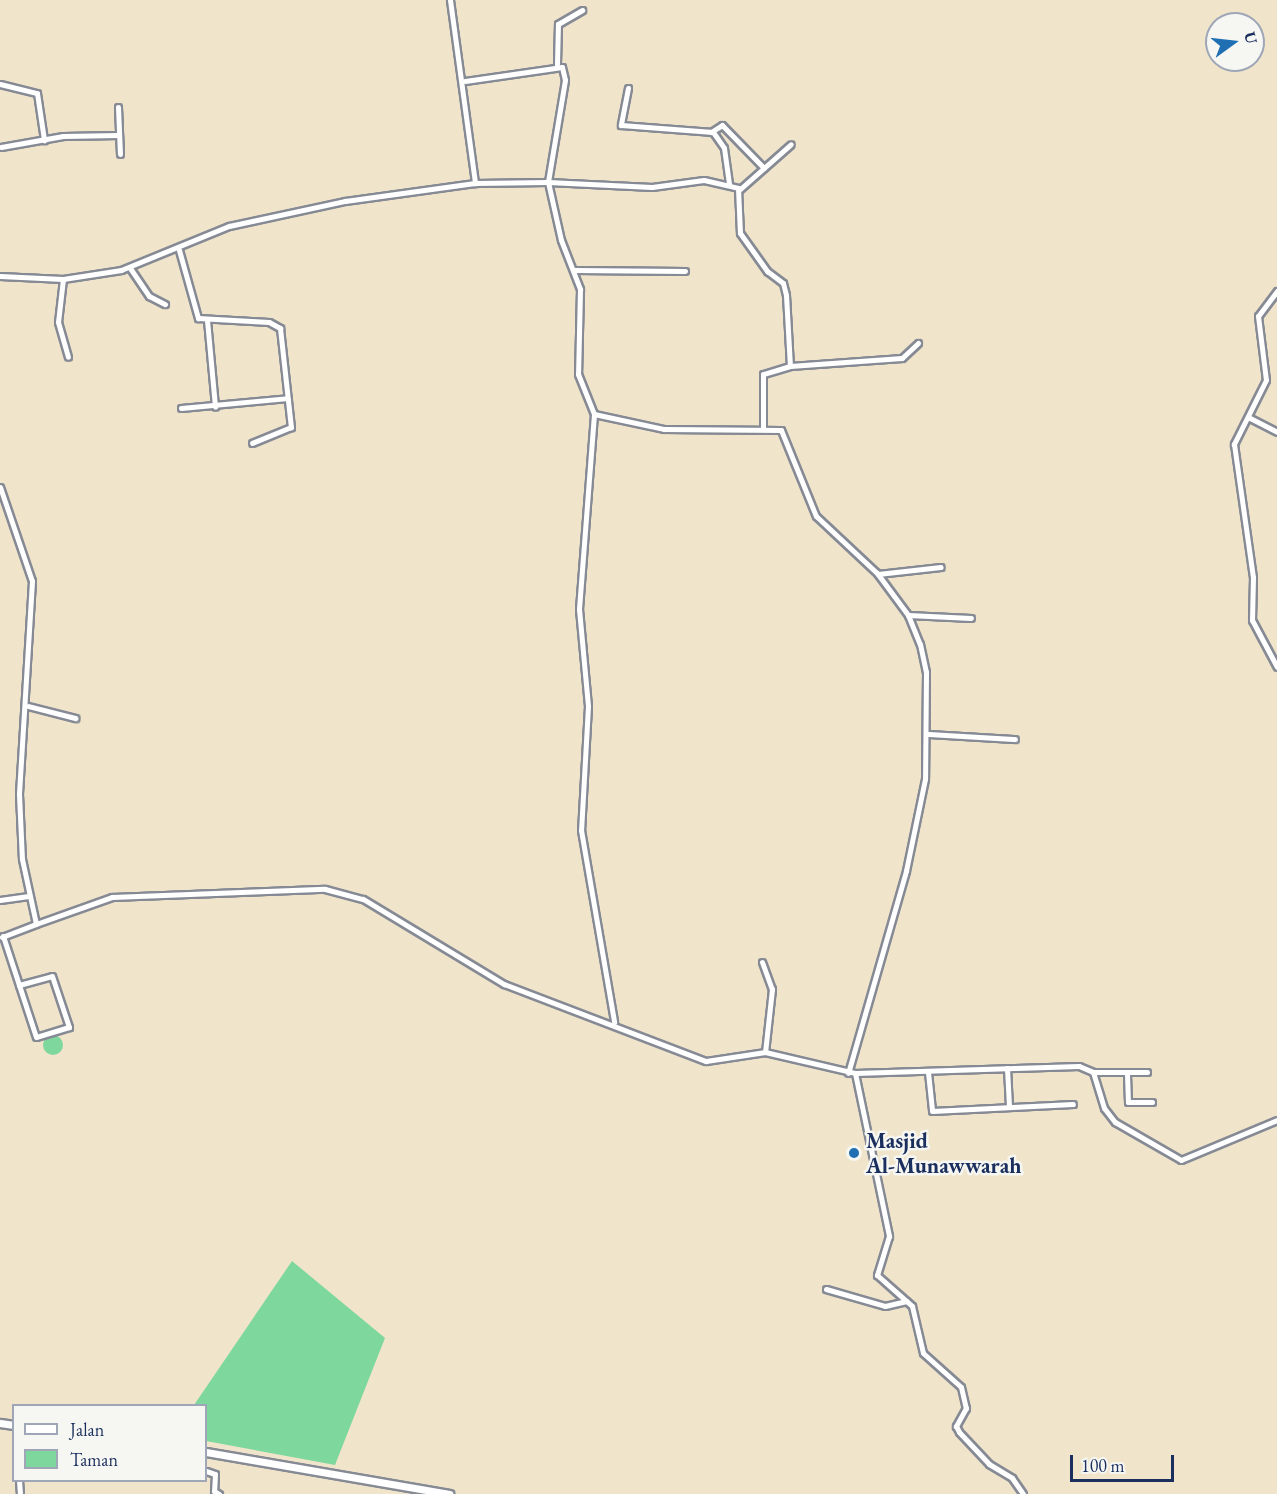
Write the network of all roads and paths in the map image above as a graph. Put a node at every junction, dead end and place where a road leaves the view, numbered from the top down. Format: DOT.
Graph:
graph roads {
  1 [pos="450,0"];
  2 [pos="582,10"];
  3 [pos="557,64"];
  4 [pos="465,81"];
  5 [pos="0,84"];
  6 [pos="628,88"];
  7 [pos="118,107"];
  8 [pos="711,132"];
  9 [pos="118,135"];
  10 [pos="44,140"];
  11 [pos="791,144"];
  12 [pos="1,147"];
  13 [pos="120,154"];
  14 [pos="764,168"];
  15 [pos="475,183"];
  16 [pos="548,183"];
  17 [pos="729,185"];
  18 [pos="739,190"];
  19 [pos="179,250"];
  20 [pos="130,268"];
  21 [pos="575,270"];
  22 [pos="685,271"];
  23 [pos="0,276"];
  24 [pos="63,279"];
  25 [pos="1277,291"];
  26 [pos="165,304"];
  27 [pos="207,320"];
  28 [pos="918,343"];
  29 [pos="68,357"];
  30 [pos="789,366"];
  31 [pos="288,398"];
  32 [pos="181,408"];
  33 [pos="215,408"];
  34 [pos="594,414"];
  35 [pos="1248,417"];
  36 [pos="763,427"];
  37 [pos="1277,432"];
  38 [pos="252,443"];
  39 [pos="0,487"];
  40 [pos="941,567"];
  41 [pos="877,573"];
  42 [pos="908,615"];
  43 [pos="971,618"];
  44 [pos="1277,667"];
  45 [pos="28,706"];
  46 [pos="75,718"];
  47 [pos="927,735"];
  48 [pos="1015,739"];
  49 [pos="27,896"];
  50 [pos="0,900"];
  51 [pos="36,924"];
  52 [pos="2,937"];
  53 [pos="762,962"];
  54 [pos="19,985"];
  55 [pos="614,1022"];
  56 [pos="765,1052"];
  57 [pos="1007,1068"];
  58 [pos="928,1072"];
  59 [pos="1093,1072"];
  60 [pos="1146,1072"];
  61 [pos="851,1073"];
  62 [pos="1126,1074"];
  63 [pos="1152,1102"];
  64 [pos="1073,1104"];
  65 [pos="1009,1107"];
  66 [pos="1277,1120"];
  67 [pos="826,1289"];
  68 [pos="906,1301"];
  69 [pos="207,1452"];
  70 [pos="207,1471"];
  71 [pos="219,1494"];
  72 [pos="449,1494"];
  73 [pos="1023,1494"];
  1 -- 4 [label="street"];
  2 -- 3 [label="street"];
  3 -- 4 [label="street"];
  3 -- 16 [label="street"];
  4 -- 15 [label="street"];
  5 -- 10 [label="street"];
  6 -- 8 [label="street"];
  7 -- 9 [label="street"];
  8 -- 14 [label="street"];
  8 -- 17 [label="street"];
  9 -- 10 [label="street"];
  9 -- 13 [label="street"];
  10 -- 12 [label="street"];
  11 -- 14 [label="street"];
  14 -- 18 [label="street"];
  15 -- 16 [label="street"];
  15 -- 19 [label="street"];
  16 -- 17 [label="street"];
  16 -- 21 [label="street"];
  17 -- 18 [label="street"];
  18 -- 30 [label="street"];
  19 -- 20 [label="street"];
  19 -- 27 [label="street"];
  20 -- 24 [label="street"];
  20 -- 26 [label="street"];
  21 -- 22 [label="street"];
  21 -- 34 [label="street"];
  23 -- 24 [label="street"];
  24 -- 29 [label="street"];
  25 -- 35 [label="street"];
  27 -- 31 [label="street"];
  27 -- 33 [label="street"];
  28 -- 30 [label="street"];
  30 -- 36 [label="street"];
  31 -- 33 [label="street"];
  31 -- 38 [label="street"];
  32 -- 33 [label="street"];
  34 -- 36 [label="street"];
  34 -- 55 [label="street"];
  35 -- 37 [label="street"];
  35 -- 44 [label="street"];
  36 -- 41 [label="street"];
  39 -- 45 [label="street"];
  40 -- 41 [label="street"];
  41 -- 42 [label="street"];
  42 -- 43 [label="street"];
  42 -- 47 [label="street"];
  45 -- 46 [label="street"];
  45 -- 49 [label="street"];
  47 -- 48 [label="street"];
  47 -- 61 [label="street"];
  49 -- 50 [label="street"];
  49 -- 51 [label="street"];
  51 -- 52 [label="street"];
  51 -- 55 [label="street"];
  52 -- 54 [label="street"];
  53 -- 56 [label="street"];
  54 -- 54 [label="street"];
  55 -- 56 [label="street"];
  56 -- 61 [label="street"];
  57 -- 58 [label="street"];
  57 -- 59 [label="street"];
  57 -- 65 [label="street"];
  58 -- 61 [label="street"];
  58 -- 65 [label="street"];
  59 -- 62 [label="street"];
  59 -- 66 [label="street"];
  60 -- 62 [label="street"];
  61 -- 68 [label="street"];
  62 -- 63 [label="street"];
  64 -- 65 [label="street"];
  67 -- 68 [label="street"];
  68 -- 73 [label="street"];
  69 -- 72 [label="street"];
  70 -- 71 [label="street"];
}
